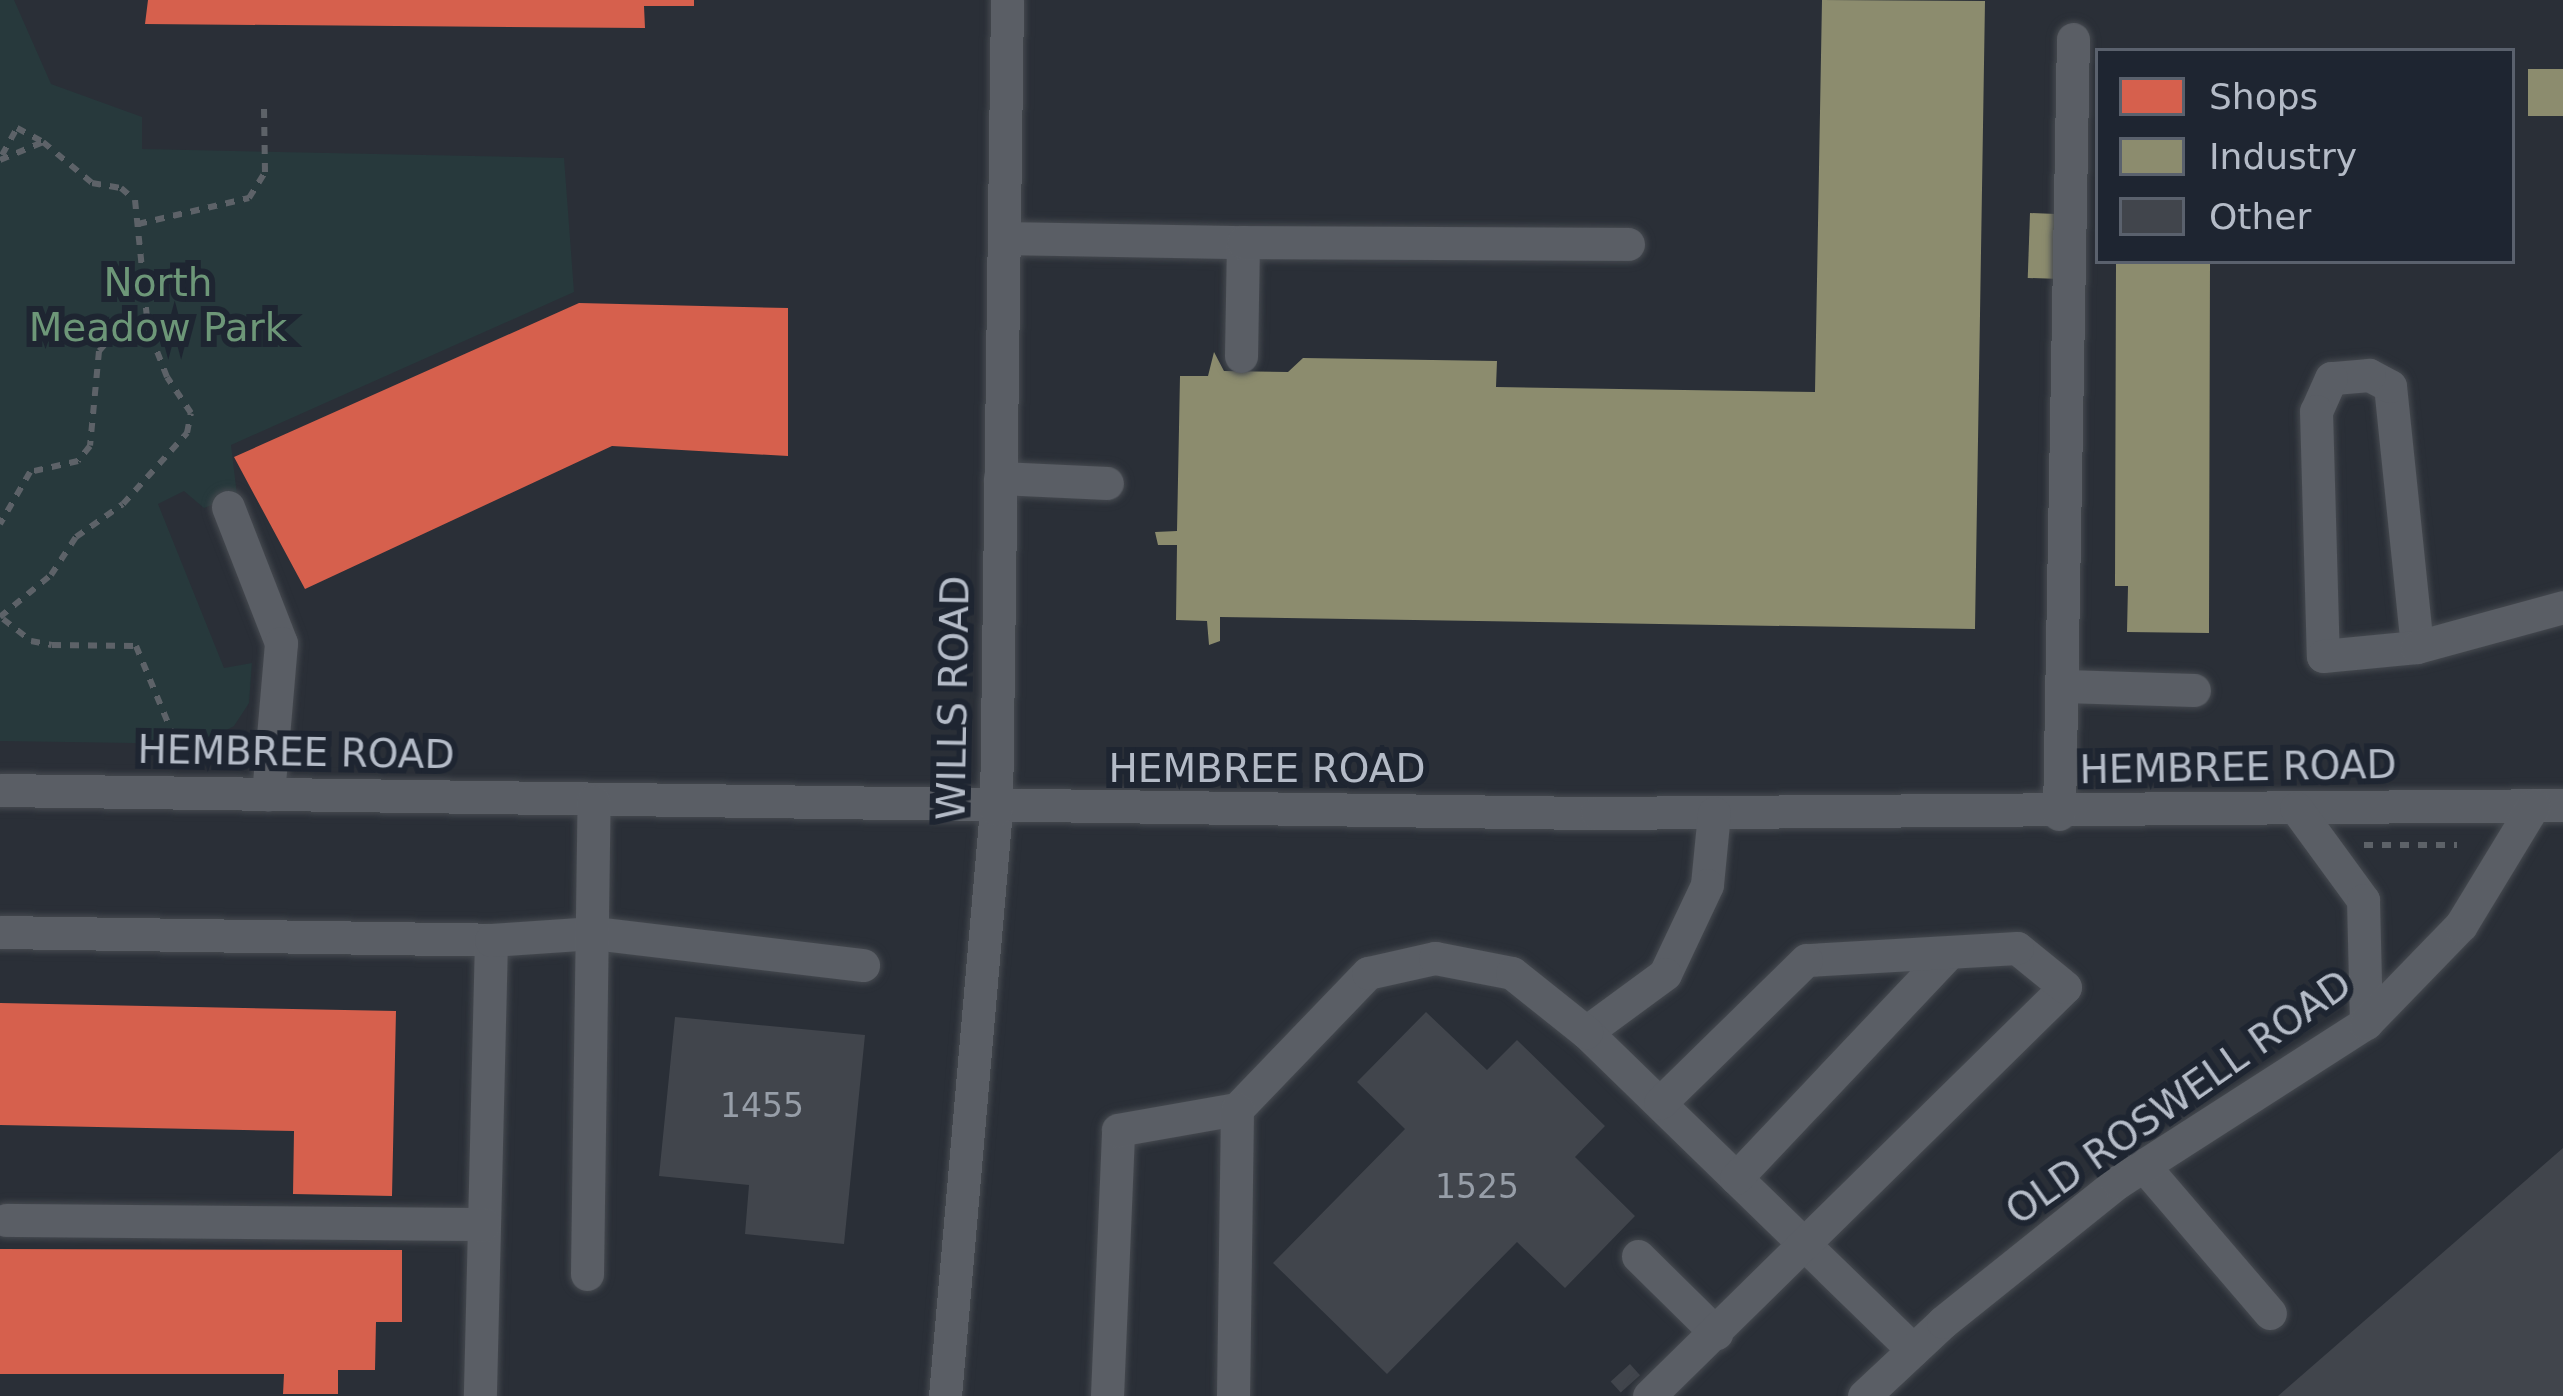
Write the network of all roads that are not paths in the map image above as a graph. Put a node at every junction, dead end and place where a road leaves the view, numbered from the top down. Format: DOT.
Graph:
graph roads {
  1 [pos="1007,0"];
  2 [pos="2073,39"];
  3 [pos="1004,238"];
  4 [pos="1243,242"];
  5 [pos="1628,244"];
  6 [pos="1241,356"];
  7 [pos="1000,478"];
  8 [pos="1107,483"];
  9 [pos="228,507"];
  10 [pos="2563,607"];
  11 [pos="2417,647"];
  12 [pos="2065,686"];
  13 [pos="2194,690"];
  14 [pos="0,790"];
  15 [pos="268,794"];
  16 [pos="594,801"];
  17 [pos="2548,805"];
  18 [pos="996,808"];
  19 [pos="2296,808"];
  20 [pos="1714,812"];
  21 [pos="2059,814"];
  22 [pos="0,932"];
  23 [pos="594,933"];
  24 [pos="491,940"];
  25 [pos="1950,952"];
  26 [pos="863,965"];
  27 [pos="2366,1023"];
  28 [pos="1586,1032"];
  29 [pos="1660,1103"];
  30 [pos="1237,1109"];
  31 [pos="2143,1166"];
  32 [pos="1736,1178"];
  33 [pos="6,1220"];
  34 [pos="484,1224"];
  35 [pos="1808,1248"];
  36 [pos="1637,1256"];
  37 [pos="586,1274"];
  38 [pos="2270,1313"];
  39 [pos="1716,1334"];
  40 [pos="1913,1350"];
  41 [pos="480,1396"];
  42 [pos="945,1396"];
  43 [pos="1107,1396"];
  44 [pos="1233,1396"];
  45 [pos="1649,1396"];
  46 [pos="1864,1396"];
  1 -- 3 [label="street, WILLS ROAD"];
  2 -- 12 [label="street"];
  3 -- 4 [label="street"];
  3 -- 7 [label="street, WILLS ROAD"];
  4 -- 5 [label="street"];
  4 -- 6 [label="street"];
  7 -- 8 [label="street"];
  7 -- 18 [label="street, WILLS ROAD"];
  9 -- 15 [label="street"];
  10 -- 11 [label="street"];
  11 -- 11 [label="street"];
  12 -- 13 [label="street"];
  12 -- 21 [label="street"];
  14 -- 15 [label="street, HEMBREE ROAD"];
  15 -- 16 [label="street, HEMBREE ROAD"];
  16 -- 18 [label="street, HEMBREE ROAD"];
  16 -- 23 [label="street"];
  17 -- 19 [label="street, HEMBREE ROAD"];
  17 -- 27 [label="street, OLD ROSWELL ROAD"];
  18 -- 20 [label="street, HEMBREE ROAD"];
  18 -- 42 [label="street, WILLS ROAD"];
  19 -- 21 [label="street, HEMBREE ROAD"];
  19 -- 27 [label="street"];
  20 -- 21 [label="street, HEMBREE ROAD"];
  20 -- 28 [label="street"];
  22 -- 24 [label="street"];
  23 -- 24 [label="street"];
  23 -- 26 [label="street"];
  23 -- 37 [label="street"];
  24 -- 34 [label="street"];
  25 -- 29 [label="street"];
  25 -- 32 [label="street"];
  25 -- 35 [label="street"];
  27 -- 31 [label="street, OLD ROSWELL ROAD"];
  28 -- 29 [label="street"];
  28 -- 30 [label="street"];
  29 -- 32 [label="street"];
  30 -- 43 [label="street"];
  30 -- 44 [label="street"];
  31 -- 38 [label="street"];
  31 -- 40 [label="street, OLD ROSWELL ROAD"];
  32 -- 35 [label="street"];
  33 -- 34 [label="street"];
  34 -- 41 [label="street"];
  35 -- 39 [label="street"];
  35 -- 40 [label="street"];
  36 -- 39 [label="street"];
  39 -- 45 [label="street"];
  40 -- 46 [label="street, OLD ROSWELL ROAD"];
}
